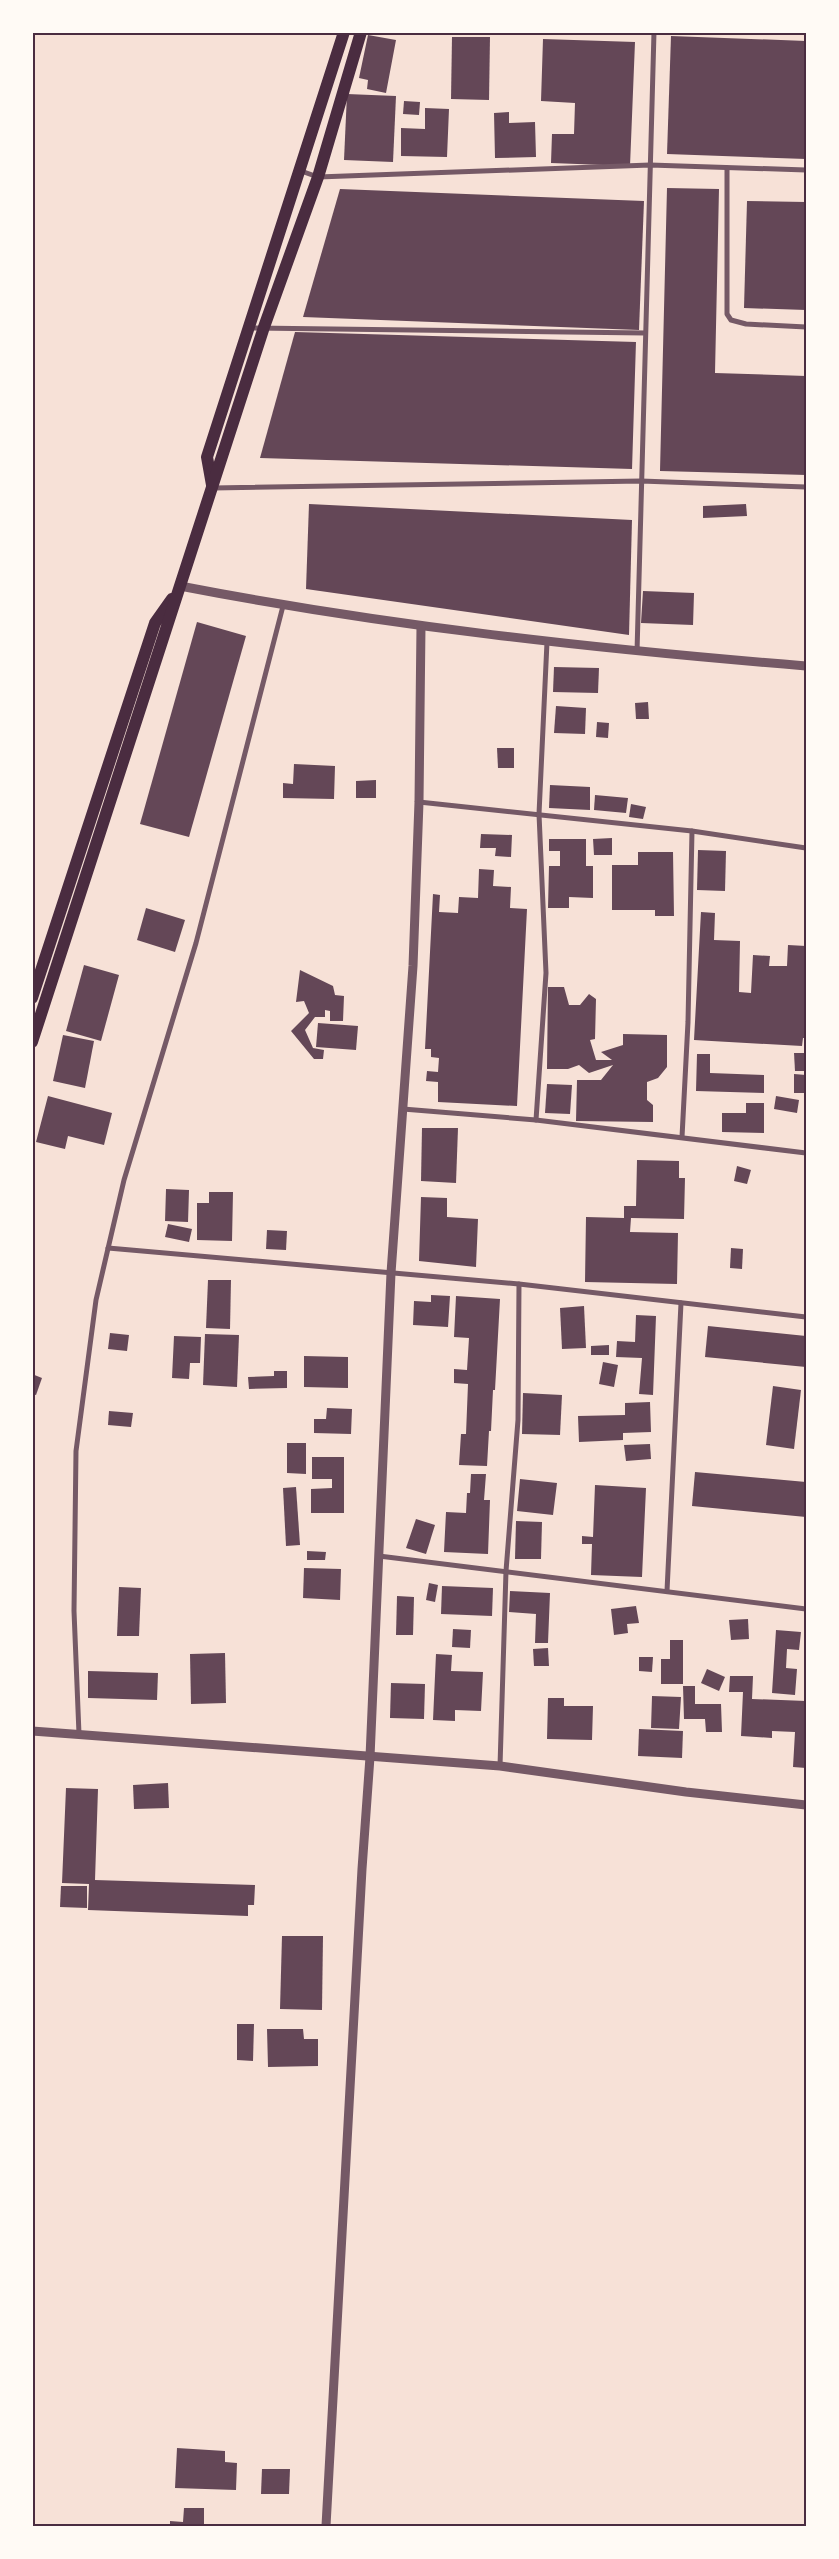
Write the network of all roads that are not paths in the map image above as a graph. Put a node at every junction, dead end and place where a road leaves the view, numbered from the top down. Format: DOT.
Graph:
graph roads {
  1 [pos="344,32"];
  2 [pos="362,32"];
  3 [pos="654,32"];
  4 [pos="650,166"];
  5 [pos="727,168"];
  6 [pos="806,170"];
  7 [pos="300,171"];
  8 [pos="318,176"];
  9 [pos="264,327"];
  10 [pos="806,327"];
  11 [pos="249,328"];
  12 [pos="645,333"];
  13 [pos="641,481"];
  14 [pos="806,487"];
  15 [pos="213,488"];
  16 [pos="180,586"];
  17 [pos="283,606"];
  18 [pos="421,626"];
  19 [pos="547,642"];
  20 [pos="637,652"];
  21 [pos="806,666"];
  22 [pos="419,802"];
  23 [pos="539,814"];
  24 [pos="692,831"];
  25 [pos="806,848"];
  26 [pos="32,998"];
  27 [pos="32,1042"];
  28 [pos="403,1109"];
  29 [pos="536,1120"];
  30 [pos="682,1137"];
  31 [pos="806,1153"];
  32 [pos="108,1248"];
  33 [pos="391,1273"];
  34 [pos="519,1284"];
  35 [pos="681,1303"];
  36 [pos="806,1317"];
  37 [pos="378,1556"];
  38 [pos="506,1572"];
  39 [pos="666,1592"];
  40 [pos="806,1609"];
  41 [pos="32,1731"];
  42 [pos="79,1734"];
  43 [pos="370,1757"];
  44 [pos="500,1766"];
  45 [pos="806,1806"];
  46 [pos="326,2526"];
  1 -- 7 [label="main road"];
  2 -- 8 [label="main road"];
  3 -- 4 [label="street"];
  4 -- 5 [label="street"];
  4 -- 8 [label="street"];
  4 -- 12 [label="street"];
  5 -- 6 [label="street"];
  5 -- 10 [label="street"];
  7 -- 8 [label="street"];
  7 -- 11 [label="main road"];
  8 -- 9 [label="main road"];
  9 -- 11 [label="street"];
  9 -- 12 [label="street"];
  9 -- 15 [label="main road"];
  11 -- 15 [label="main road"];
  12 -- 13 [label="street"];
  13 -- 14 [label="street"];
  13 -- 15 [label="street"];
  13 -- 20 [label="street"];
  15 -- 16 [label="main road"];
  16 -- 17 [label="street"];
  16 -- 26 [label="main road"];
  16 -- 27 [label="main road"];
  17 -- 18 [label="street"];
  17 -- 32 [label="street"];
  18 -- 19 [label="street"];
  18 -- 22 [label="street"];
  19 -- 20 [label="street"];
  19 -- 23 [label="street"];
  20 -- 21 [label="street"];
  22 -- 23 [label="street"];
  22 -- 28 [label="street"];
  23 -- 24 [label="street"];
  23 -- 29 [label="street"];
  24 -- 25 [label="street"];
  24 -- 30 [label="street"];
  28 -- 29 [label="street"];
  28 -- 33 [label="street"];
  29 -- 30 [label="street"];
  30 -- 31 [label="street"];
  32 -- 33 [label="street"];
  32 -- 42 [label="street"];
  33 -- 34 [label="street"];
  33 -- 37 [label="street"];
  34 -- 35 [label="street"];
  34 -- 38 [label="street"];
  35 -- 36 [label="street"];
  35 -- 39 [label="street"];
  37 -- 38 [label="street"];
  37 -- 43 [label="street"];
  38 -- 39 [label="street"];
  38 -- 44 [label="street"];
  39 -- 40 [label="street"];
  41 -- 42 [label="street"];
  42 -- 43 [label="street"];
  43 -- 44 [label="street"];
  43 -- 46 [label="street"];
  44 -- 45 [label="street"];
}
